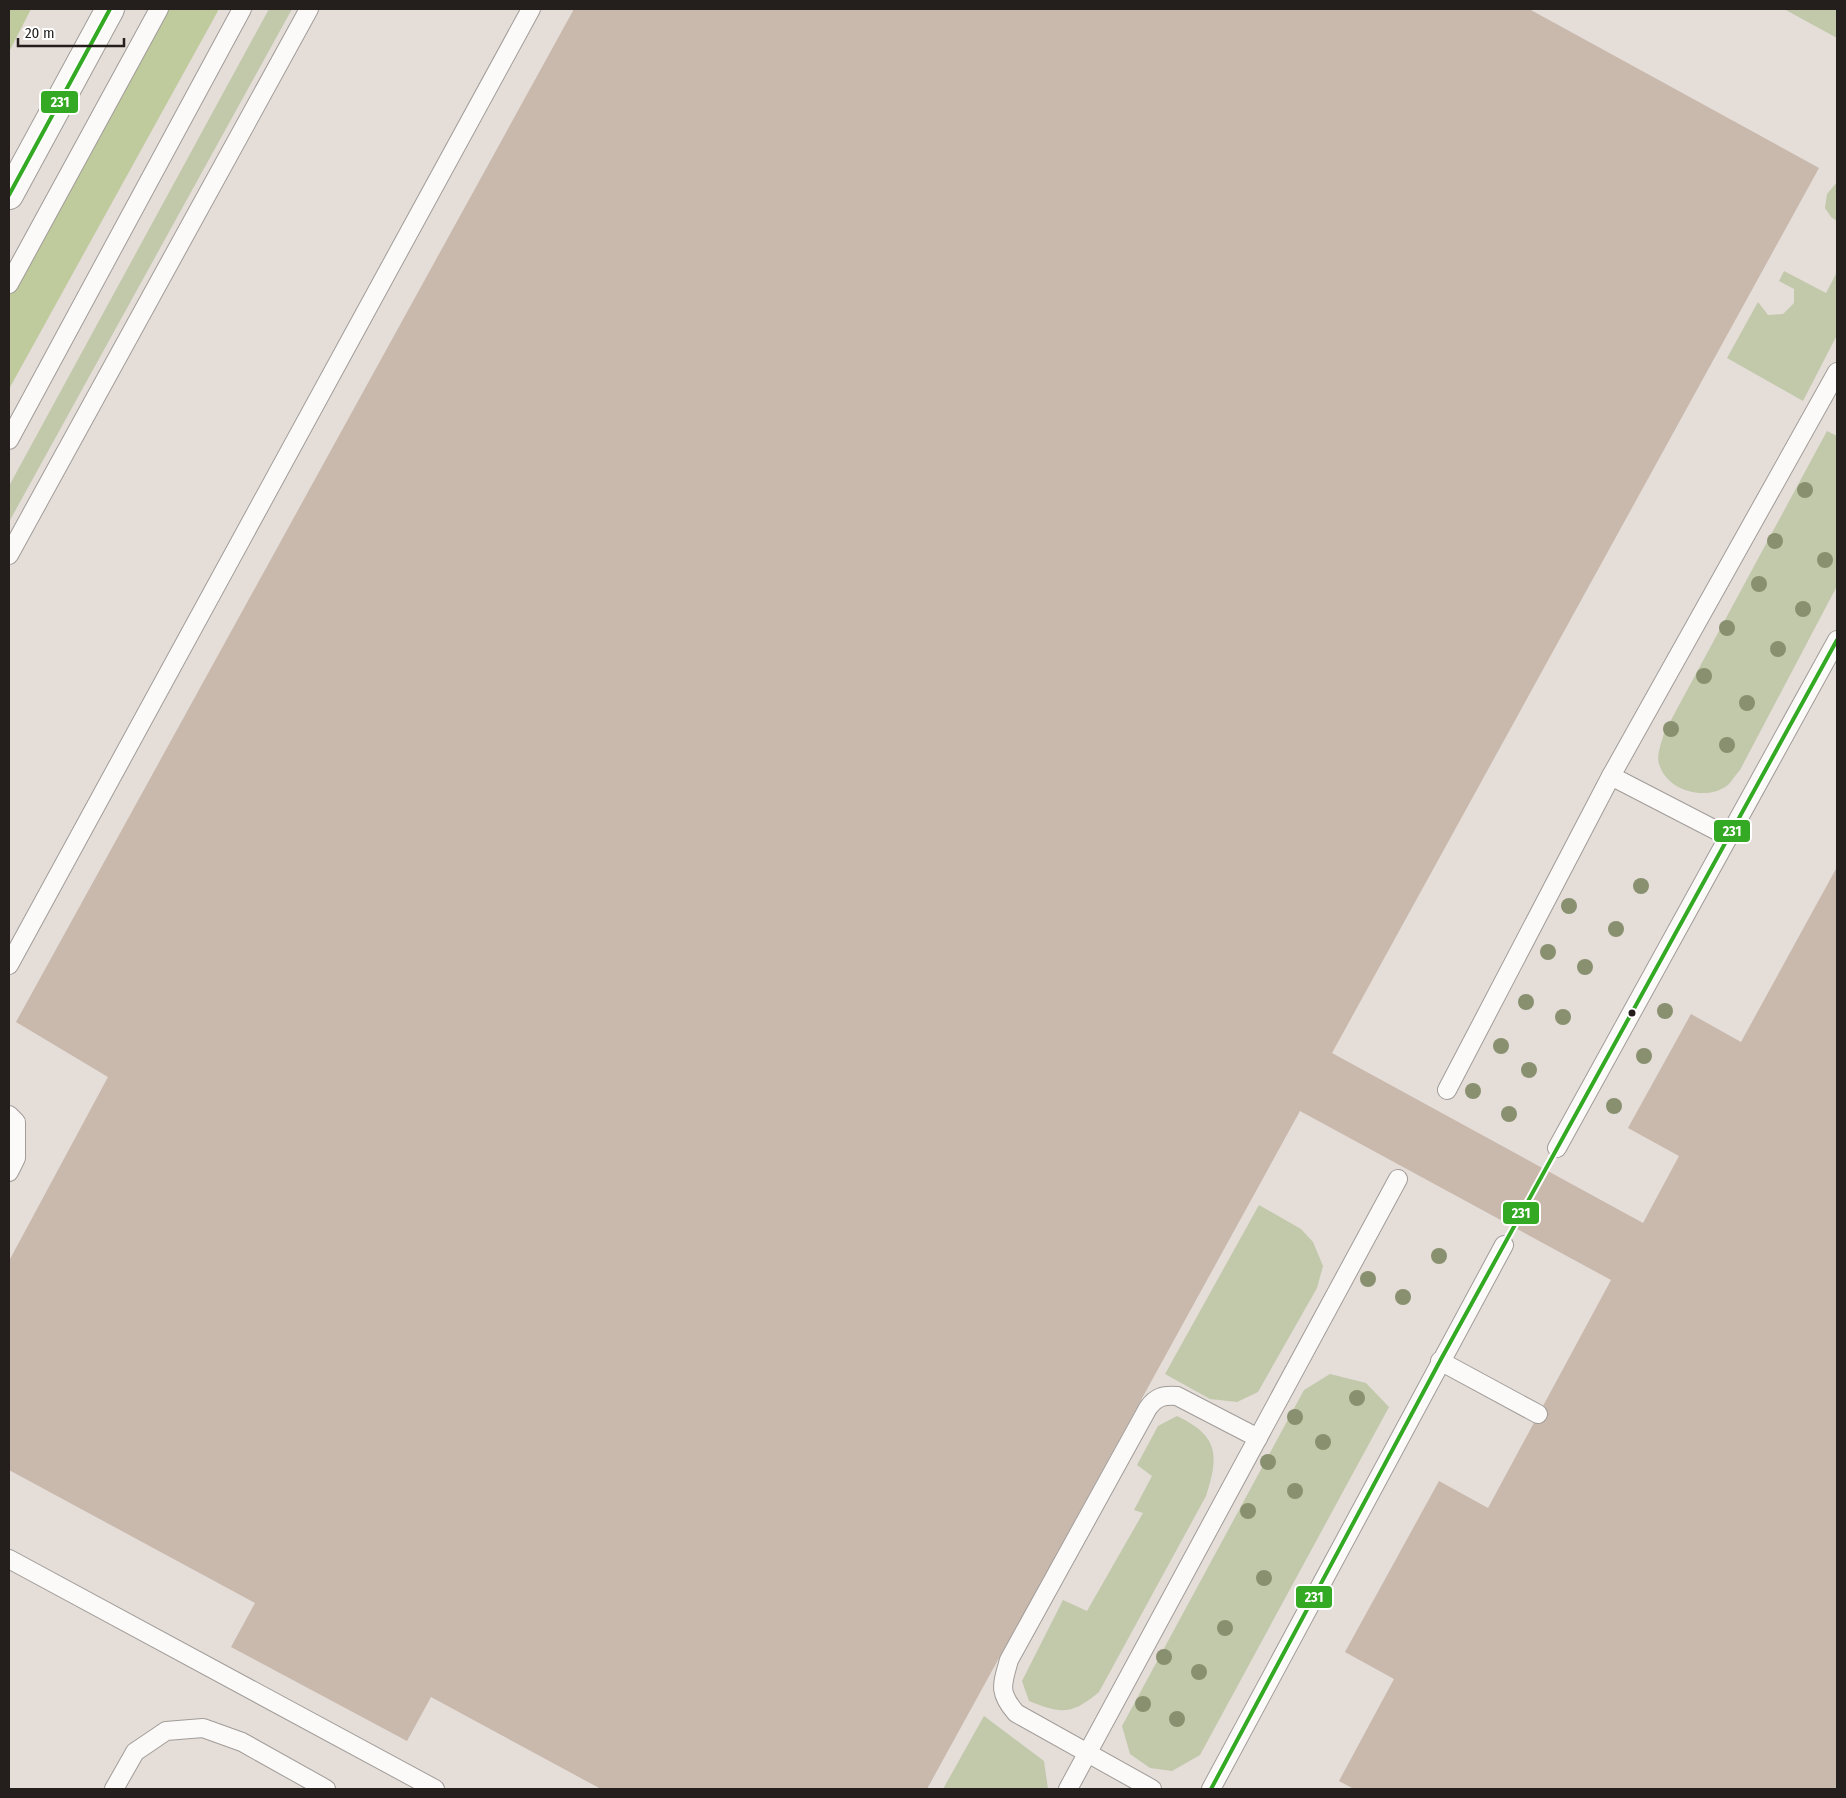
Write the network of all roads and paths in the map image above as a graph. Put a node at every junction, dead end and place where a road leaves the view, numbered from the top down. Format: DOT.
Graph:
graph roads {
  1 [pos="110,9"];
  2 [pos="159,9"];
  3 [pos="242,9"];
  4 [pos="309,9"];
  5 [pos="531,9"];
  6 [pos="9,195"];
  7 [pos="9,284"];
  8 [pos="1837,372"];
  9 [pos="9,440"];
  10 [pos="9,555"];
  11 [pos="1837,640"];
  12 [pos="1611,776"];
  13 [pos="1729,837"];
  14 [pos="9,965"];
  15 [pos="1447,1090"];
  16 [pos="9,1115"];
  17 [pos="1557,1148"];
  18 [pos="9,1172"];
  19 [pos="1398,1179"];
  20 [pos="1504,1245"];
  21 [pos="1440,1361"];
  22 [pos="1538,1414"];
  23 [pos="1258,1438"];
  24 [pos="9,1559"];
  25 [pos="1087,1754"];
  26 [pos="114,1789"];
  27 [pos="326,1789"];
  28 [pos="435,1789"];
  29 [pos="1068,1789"];
  30 [pos="1152,1789"];
  31 [pos="1211,1789"];
  1 -- 6 [label="street"];
  2 -- 7 [label="lane"];
  3 -- 9 [label="lane"];
  4 -- 10 [label="lane"];
  5 -- 14 [label="lane"];
  8 -- 12 [label="lane"];
  11 -- 13 [label="lane"];
  12 -- 13 [label="lane"];
  12 -- 15 [label="lane"];
  13 -- 17 [label="lane"];
  16 -- 18 [label="lane"];
  19 -- 23 [label="lane"];
  20 -- 21 [label="lane"];
  21 -- 22 [label="lane"];
  21 -- 31 [label="lane"];
  23 -- 25 [label="lane"];
  23 -- 25 [label="lane"];
  24 -- 28 [label="lane"];
  25 -- 29 [label="lane"];
  25 -- 30 [label="lane"];
  26 -- 27 [label="lane"];
}
